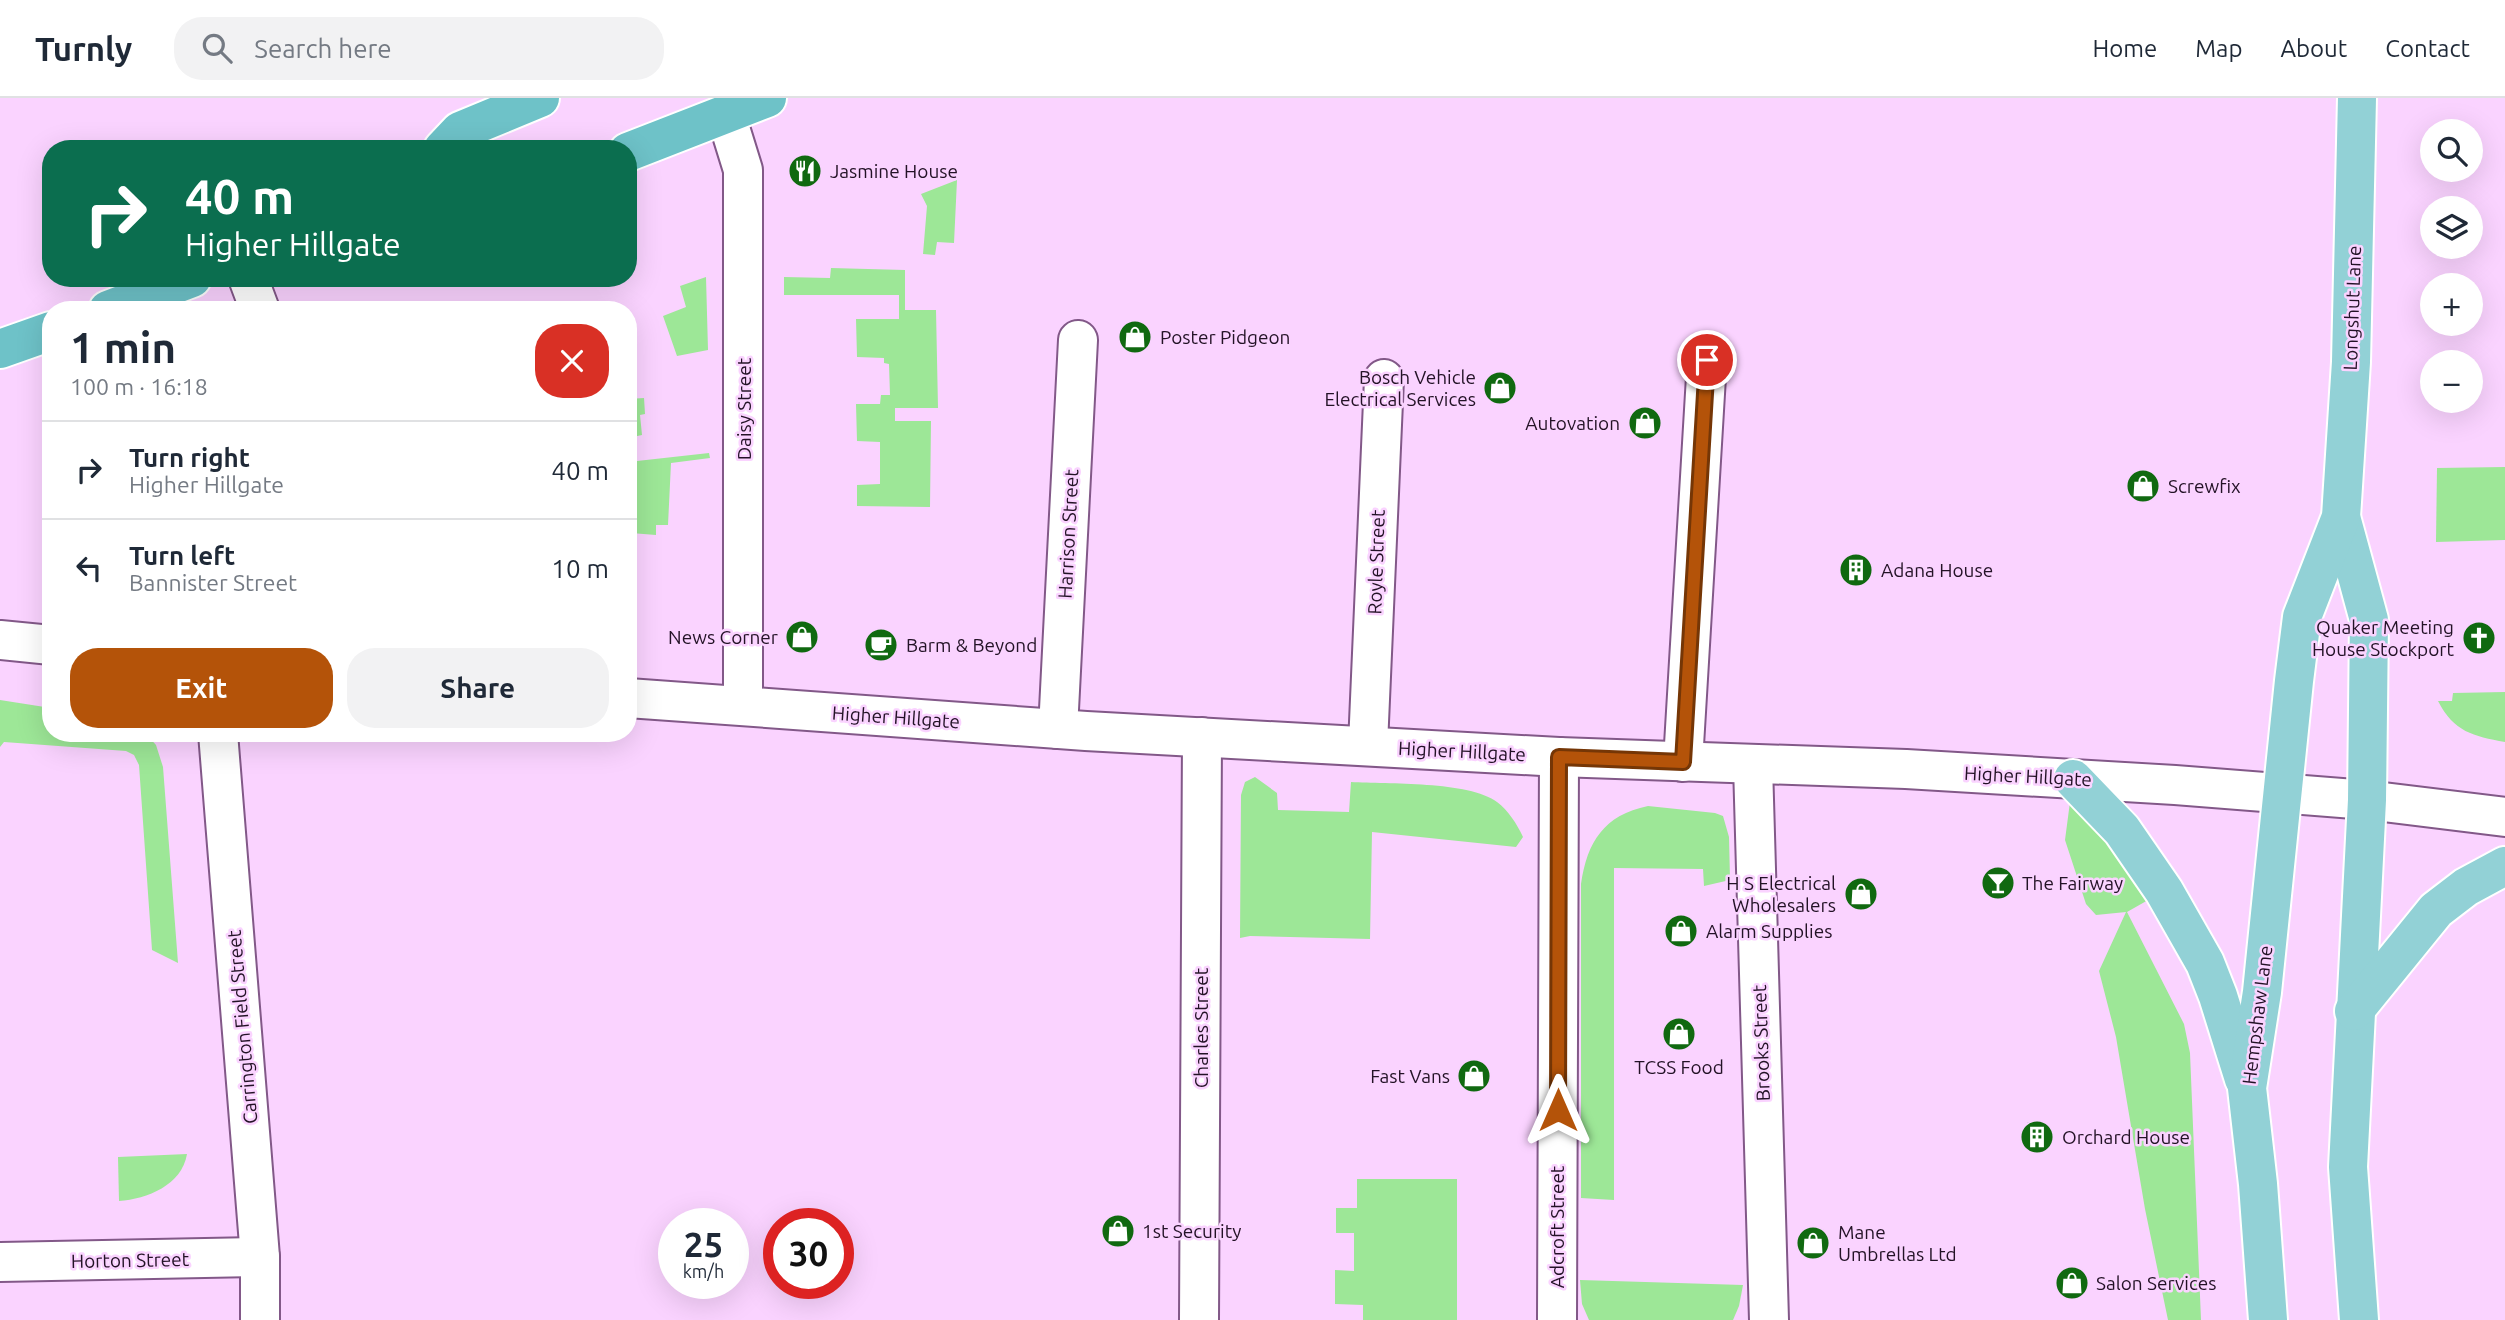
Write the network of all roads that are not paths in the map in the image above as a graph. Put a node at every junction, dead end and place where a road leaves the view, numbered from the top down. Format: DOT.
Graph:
graph roads {
  1 [pos="540,98"];
  2 [pos="767,98"];
  3 [pos="2357,98"];
  4 [pos="726,116"];
  5 [pos="452,140"];
  6 [pos="637,149"];
  7 [pos="168,287"];
  8 [pos="132,301"];
  9 [pos="42,334"];
  10 [pos="1078,340"];
  11 [pos="0,349"];
  12 [pos="1707,360"];
  13 [pos="1384,379"];
  14 [pos="2341,517"];
  15 [pos="0,640"];
  16 [pos="42,644"];
  17 [pos="637,699"];
  18 [pos="743,705"];
  19 [pos="1058,729"];
  20 [pos="1202,737"];
  21 [pos="219,742"];
  22 [pos="1368,745"];
  23 [pos="1559,757"];
  24 [pos="1683,762"];
  25 [pos="1753,765"];
  26 [pos="2073,779"];
  27 [pos="2282,794"];
  28 [pos="2367,800"];
  29 [pos="2505,817"];
  30 [pos="2505,866"];
  31 [pos="2354,1011"];
  32 [pos="2247,1088"];
  33 [pos="260,1257"];
  34 [pos="0,1262"];
  35 [pos="260,1320"];
  36 [pos="1199,1320"];
  37 [pos="1557,1320"];
  38 [pos="1769,1320"];
  39 [pos="2267,1320"];
  40 [pos="2359,1320"];
  1 -- 5 [label="highway"];
  2 -- 4 [label="highway"];
  3 -- 14 [label="main road, Longshut Lane"];
  4 -- 6 [label="highway"];
  4 -- 18 [label="street, Daisy Street"];
  7 -- 8 [label="highway"];
  9 -- 11 [label="highway"];
  10 -- 19 [label="street, Harrison Street"];
  12 -- 24 [label="street"];
  13 -- 22 [label="street, Royle Street"];
  14 -- 27 [label="main road, Longshut Lane"];
  14 -- 28 [label="main road, Longshut Lane"];
  15 -- 16 [label="street"];
  17 -- 18 [label="street, Higher Hillgate"];
  18 -- 19 [label="street, Higher Hillgate"];
  19 -- 20 [label="street, Higher Hillgate"];
  20 -- 22 [label="street, Higher Hillgate"];
  20 -- 36 [label="street, Charles Street"];
  21 -- 33 [label="street, Carrington Field Street"];
  22 -- 23 [label="street, Higher Hillgate"];
  23 -- 24 [label="street, Higher Hillgate"];
  23 -- 37 [label="street, Adcroft Street"];
  24 -- 25 [label="street, Higher Hillgate"];
  25 -- 26 [label="street, Higher Hillgate"];
  25 -- 38 [label="street, Brooks Street"];
  26 -- 27 [label="street, Higher Hillgate"];
  26 -- 32 [label="main road"];
  27 -- 28 [label="street, Higher Hillgate"];
  27 -- 32 [label="main road, Hempshaw Lane"];
  28 -- 29 [label="street, Higher Hillgate"];
  28 -- 31 [label="main road"];
  30 -- 31 [label="main road"];
  31 -- 40 [label="main road"];
  32 -- 39 [label="main road, Hempshaw Lane"];
  33 -- 34 [label="street, Horton Street"];
  33 -- 35 [label="street, Carrington Field Street"];
}
